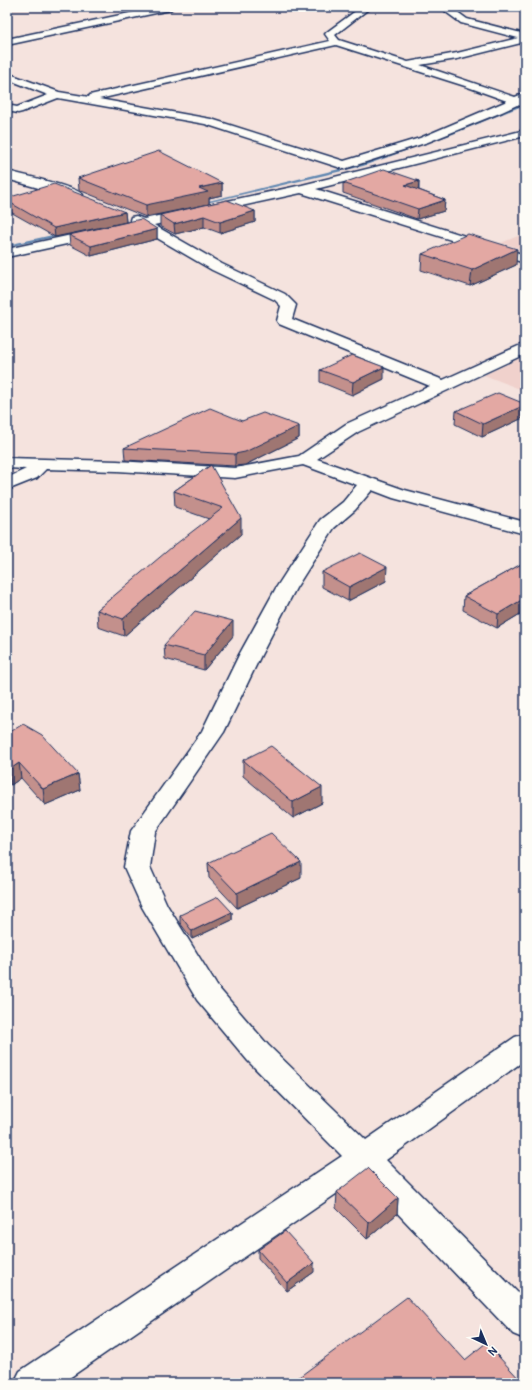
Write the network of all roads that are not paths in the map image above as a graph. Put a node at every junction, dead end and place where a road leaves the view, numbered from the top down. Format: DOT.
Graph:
graph roads {
  1 [pos="125,7"];
  2 [pos="170,7"];
  3 [pos="367,7"];
  4 [pos="458,7"];
  5 [pos="54,22"];
  6 [pos="525,38"];
  7 [pos="7,42"];
  8 [pos="336,42"];
  9 [pos="408,64"];
  10 [pos="7,76"];
  11 [pos="57,95"];
  12 [pos="84,99"];
  13 [pos="522,100"];
  14 [pos="7,108"];
  15 [pos="525,133"];
  16 [pos="7,175"];
  17 [pos="302,189"];
  18 [pos="85,199"];
  19 [pos="122,214"];
  20 [pos="144,223"];
  21 [pos="7,253"];
  22 [pos="525,259"];
  23 [pos="525,348"];
  24 [pos="444,386"];
  25 [pos="304,460"];
  26 [pos="7,463"];
  27 [pos="42,464"];
  28 [pos="369,482"];
  29 [pos="7,485"];
  30 [pos="525,528"];
  31 [pos="525,1045"];
  32 [pos="364,1158"];
  33 [pos="525,1323"];
  34 [pos="32,1383"];
  1 -- 5 [label="street"];
  2 -- 7 [label="street"];
  3 -- 8 [label="street"];
  4 -- 6 [label="street"];
  6 -- 9 [label="street"];
  8 -- 9 [label="street"];
  8 -- 12 [label="street"];
  9 -- 13 [label="street"];
  10 -- 11 [label="street"];
  11 -- 12 [label="street"];
  11 -- 14 [label="street"];
  12 -- 13 [label="street"];
  15 -- 17 [label="street"];
  16 -- 18 [label="street"];
  17 -- 20 [label="street"];
  17 -- 22 [label="street"];
  19 -- 20 [label="street"];
  20 -- 21 [label="street"];
  20 -- 24 [label="street"];
  23 -- 24 [label="street"];
  24 -- 25 [label="street"];
  25 -- 27 [label="street"];
  25 -- 28 [label="street"];
  26 -- 27 [label="street"];
  27 -- 29 [label="street"];
  28 -- 30 [label="street"];
  28 -- 32 [label="street"];
  31 -- 32 [label="street"];
  32 -- 33 [label="street"];
  32 -- 34 [label="street"];
}
